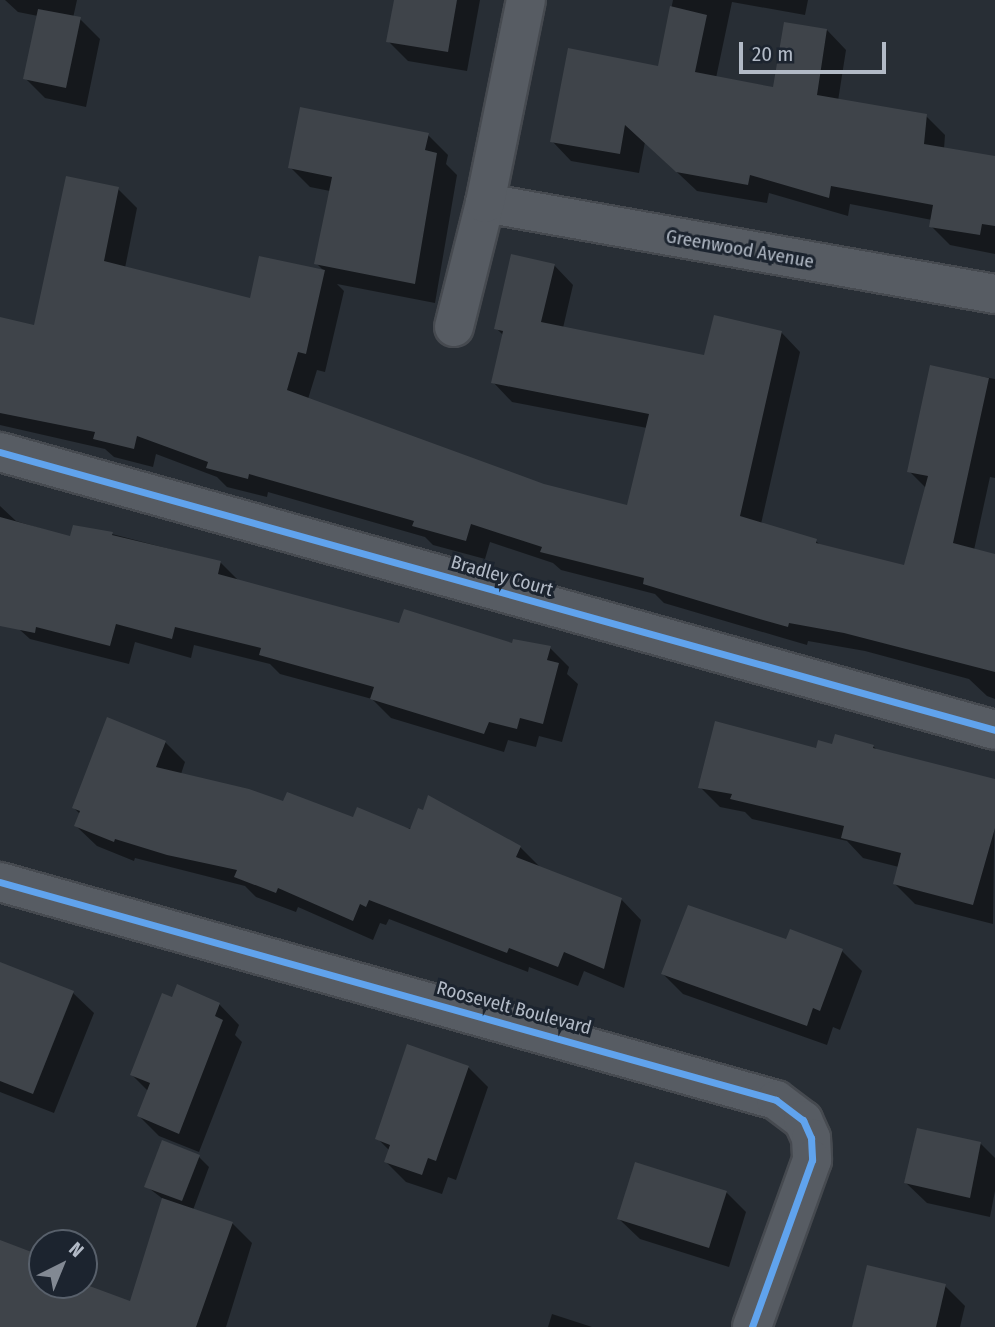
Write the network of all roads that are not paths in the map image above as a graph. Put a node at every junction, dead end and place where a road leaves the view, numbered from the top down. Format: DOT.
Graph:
graph roads {
  1 [pos="526,0"];
  2 [pos="485,203"];
  3 [pos="995,294"];
  4 [pos="454,327"];
  5 [pos="0,452"];
  6 [pos="995,730"];
  7 [pos="0,882"];
  8 [pos="752,1327"];
  1 -- 2 [label="street"];
  2 -- 3 [label="street, Greenwood Avenue"];
  2 -- 4 [label="street"];
  5 -- 6 [label="street, Bradley Court"];
  7 -- 8 [label="street, Roosevelt Boulevard"];
}
